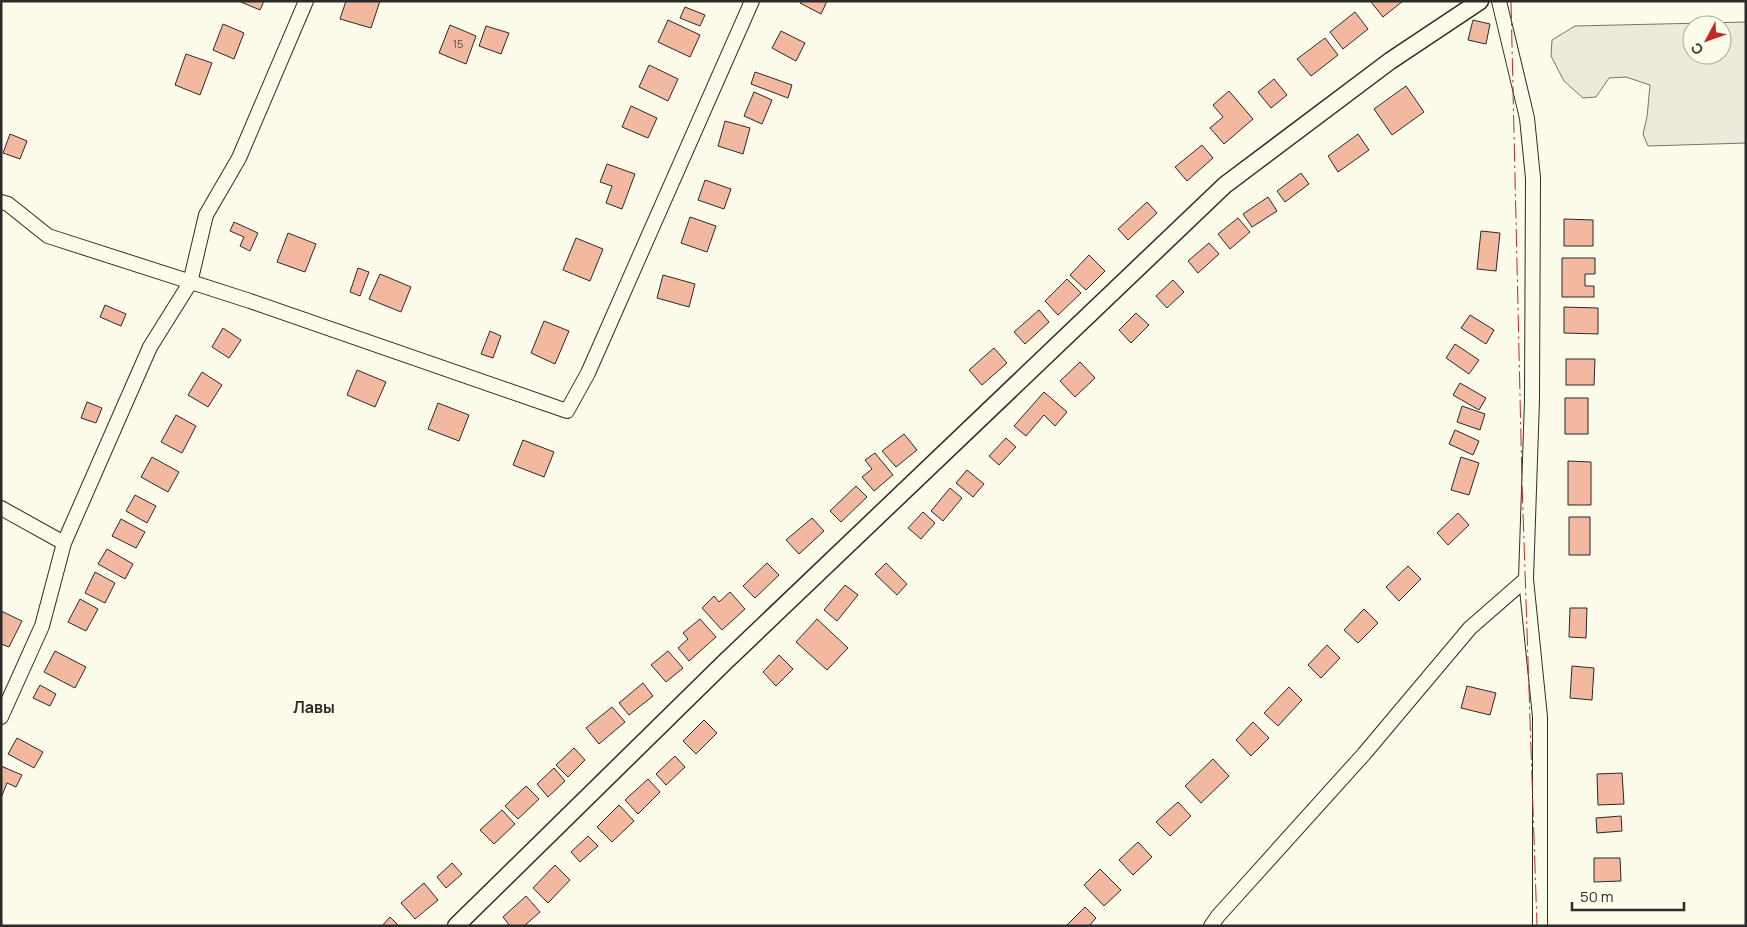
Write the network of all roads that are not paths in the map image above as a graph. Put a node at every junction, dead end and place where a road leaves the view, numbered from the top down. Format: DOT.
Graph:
graph roads {
  1 [pos="306,1"];
  2 [pos="752,1"];
  3 [pos="1480,1"];
  4 [pos="1499,1"];
  5 [pos="1,202"];
  6 [pos="190,283"];
  7 [pos="1,508"];
  8 [pos="64,543"];
  9 [pos="1526,579"];
  10 [pos="1,717"];
  11 [pos="456,926"];
  12 [pos="1211,926"];
  13 [pos="1540,926"];
  1 -- 6 [label="street"];
  2 -- 6 [label="street"];
  3 -- 11 [label="street"];
  4 -- 9 [label="street"];
  5 -- 6 [label="street"];
  6 -- 8 [label="street"];
  7 -- 8 [label="street"];
  8 -- 10 [label="street"];
  9 -- 12 [label="street"];
  9 -- 13 [label="street"];
}
